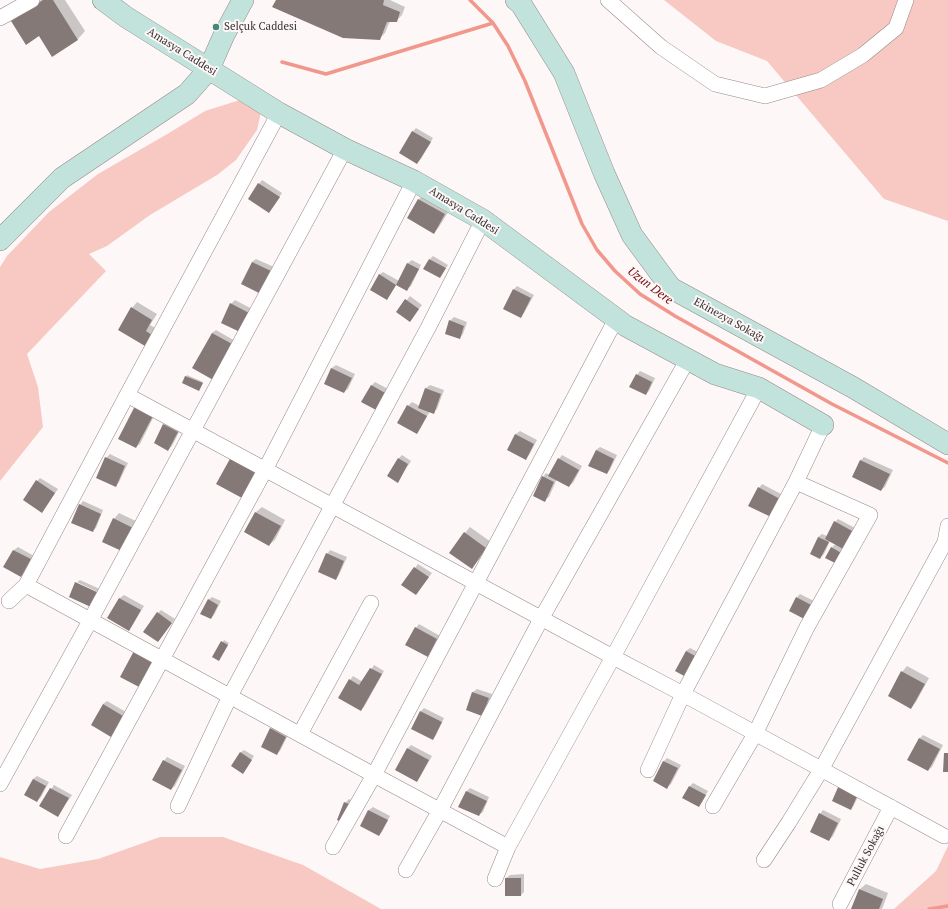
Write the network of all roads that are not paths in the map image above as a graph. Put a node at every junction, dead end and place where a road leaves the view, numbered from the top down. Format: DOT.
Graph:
graph roads {
  1 [pos="103,0"];
  2 [pos="243,0"];
  3 [pos="516,0"];
  4 [pos="608,0"];
  5 [pos="906,0"];
  6 [pos="27,1"];
  7 [pos="0,18"];
  8 [pos="209,69"];
  9 [pos="280,113"];
  10 [pos="345,149"];
  11 [pos="414,181"];
  12 [pos="483,220"];
  13 [pos="0,240"];
  14 [pos="616,319"];
  15 [pos="688,359"];
  16 [pos="759,388"];
  17 [pos="127,395"];
  18 [pos="823,425"];
  19 [pos="192,430"];
  20 [pos="948,444"];
  21 [pos="265,470"];
  22 [pos="796,482"];
  23 [pos="333,506"];
  24 [pos="948,526"];
  25 [pos="942,561"];
  26 [pos="476,583"];
  27 [pos="26,585"];
  28 [pos="9,600"];
  29 [pos="371,603"];
  30 [pos="541,619"];
  31 [pos="91,620"];
  32 [pos="613,657"];
  33 [pos="163,659"];
  34 [pos="683,694"];
  35 [pos="230,696"];
  36 [pos="300,734"];
  37 [pos="755,734"];
  38 [pos="648,770"];
  39 [pos="821,770"];
  40 [pos="374,775"];
  41 [pos="0,784"];
  42 [pos="178,806"];
  43 [pos="713,806"];
  44 [pos="891,808"];
  45 [pos="440,810"];
  46 [pos="66,836"];
  47 [pos="944,836"];
  48 [pos="333,847"];
  49 [pos="508,847"];
  50 [pos="764,860"];
  51 [pos="406,870"];
  52 [pos="494,879"];
  53 [pos="840,904"];
  1 -- 8 [label="street, Amasya Caddesi"];
  2 -- 8 [label="street"];
  3 -- 20 [label="street, Ekinezya Sokağı"];
  4 -- 5 [label="street"];
  6 -- 7 [label="street"];
  8 -- 9 [label="street, Amasya Caddesi"];
  8 -- 13 [label="street"];
  9 -- 10 [label="street, Amasya Caddesi"];
  9 -- 17 [label="street"];
  10 -- 11 [label="street, Amasya Caddesi"];
  10 -- 19 [label="street"];
  11 -- 12 [label="street, Amasya Caddesi"];
  11 -- 21 [label="street"];
  12 -- 14 [label="street, Amasya Caddesi"];
  12 -- 23 [label="street"];
  14 -- 15 [label="street, Amasya Caddesi"];
  14 -- 26 [label="street"];
  15 -- 16 [label="street, Amasya Caddesi"];
  15 -- 30 [label="street"];
  16 -- 18 [label="street, Amasya Caddesi"];
  16 -- 32 [label="street"];
  17 -- 19 [label="street"];
  17 -- 27 [label="street"];
  18 -- 22 [label="street"];
  19 -- 21 [label="street"];
  19 -- 31 [label="street"];
  21 -- 23 [label="street"];
  21 -- 33 [label="street"];
  22 -- 34 [label="street"];
  22 -- 37 [label="street"];
  23 -- 26 [label="street"];
  23 -- 35 [label="street"];
  24 -- 25 [label="street"];
  25 -- 39 [label="street"];
  26 -- 30 [label="street"];
  26 -- 40 [label="street"];
  27 -- 28 [label="street"];
  27 -- 31 [label="street"];
  29 -- 36 [label="street"];
  30 -- 32 [label="street"];
  30 -- 45 [label="street"];
  31 -- 33 [label="street"];
  31 -- 41 [label="street"];
  32 -- 34 [label="street"];
  32 -- 49 [label="street"];
  33 -- 35 [label="street"];
  33 -- 46 [label="street"];
  34 -- 37 [label="street"];
  34 -- 38 [label="street"];
  35 -- 36 [label="street"];
  35 -- 42 [label="street"];
  36 -- 40 [label="street"];
  37 -- 39 [label="street"];
  37 -- 43 [label="street"];
  39 -- 44 [label="street"];
  39 -- 50 [label="street"];
  40 -- 45 [label="street"];
  40 -- 48 [label="street"];
  44 -- 47 [label="street"];
  44 -- 53 [label="street, Pulluk Sokağı"];
  45 -- 49 [label="street"];
  45 -- 51 [label="street"];
  49 -- 52 [label="street"];
}
